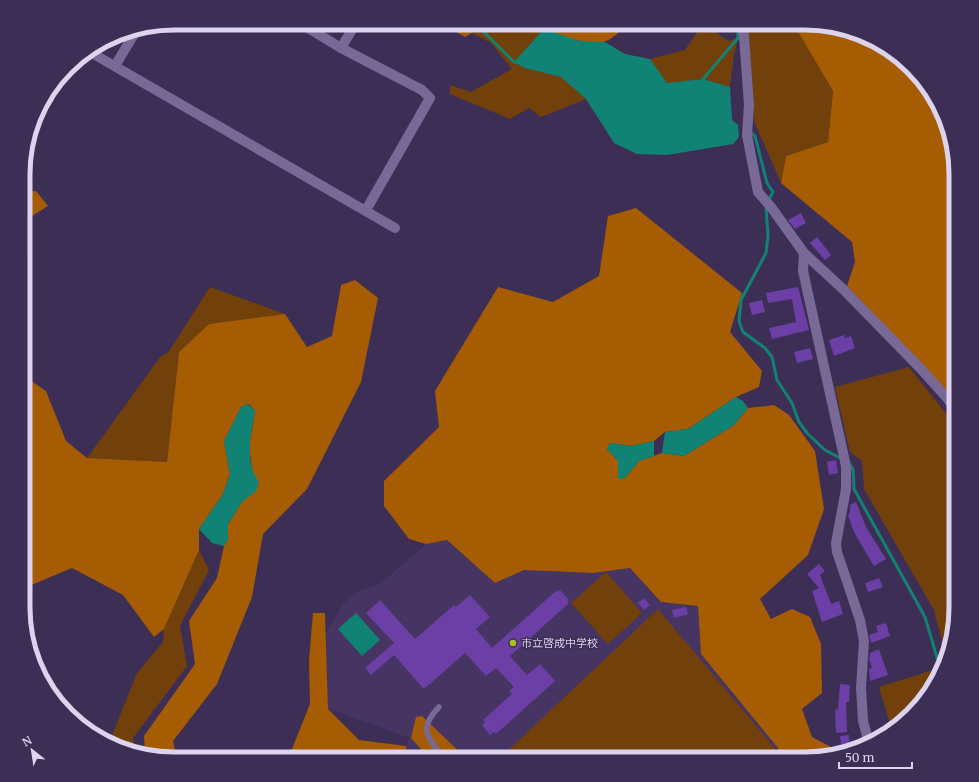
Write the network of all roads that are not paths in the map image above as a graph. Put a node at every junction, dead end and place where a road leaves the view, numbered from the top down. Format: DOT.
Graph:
graph roads {
  1 [pos="311,30"];
  2 [pos="352,30"];
  3 [pos="744,30"];
  4 [pos="133,36"];
  5 [pos="341,48"];
  6 [pos="94,54"];
  7 [pos="115,66"];
  8 [pos="366,210"];
  9 [pos="395,228"];
  10 [pos="804,254"];
  11 [pos="949,401"];
  12 [pos="438,707"];
  13 [pos="867,737"];
  14 [pos="439,752"];
  1 -- 5 [label="street"];
  2 -- 5 [label="street"];
  3 -- 10 [label="street"];
  4 -- 7 [label="street"];
  5 -- 8 [label="street"];
  6 -- 7 [label="street"];
  7 -- 8 [label="street"];
  8 -- 9 [label="street"];
  10 -- 11 [label="street"];
  10 -- 13 [label="street"];
  12 -- 14 [label="lane"];
}
